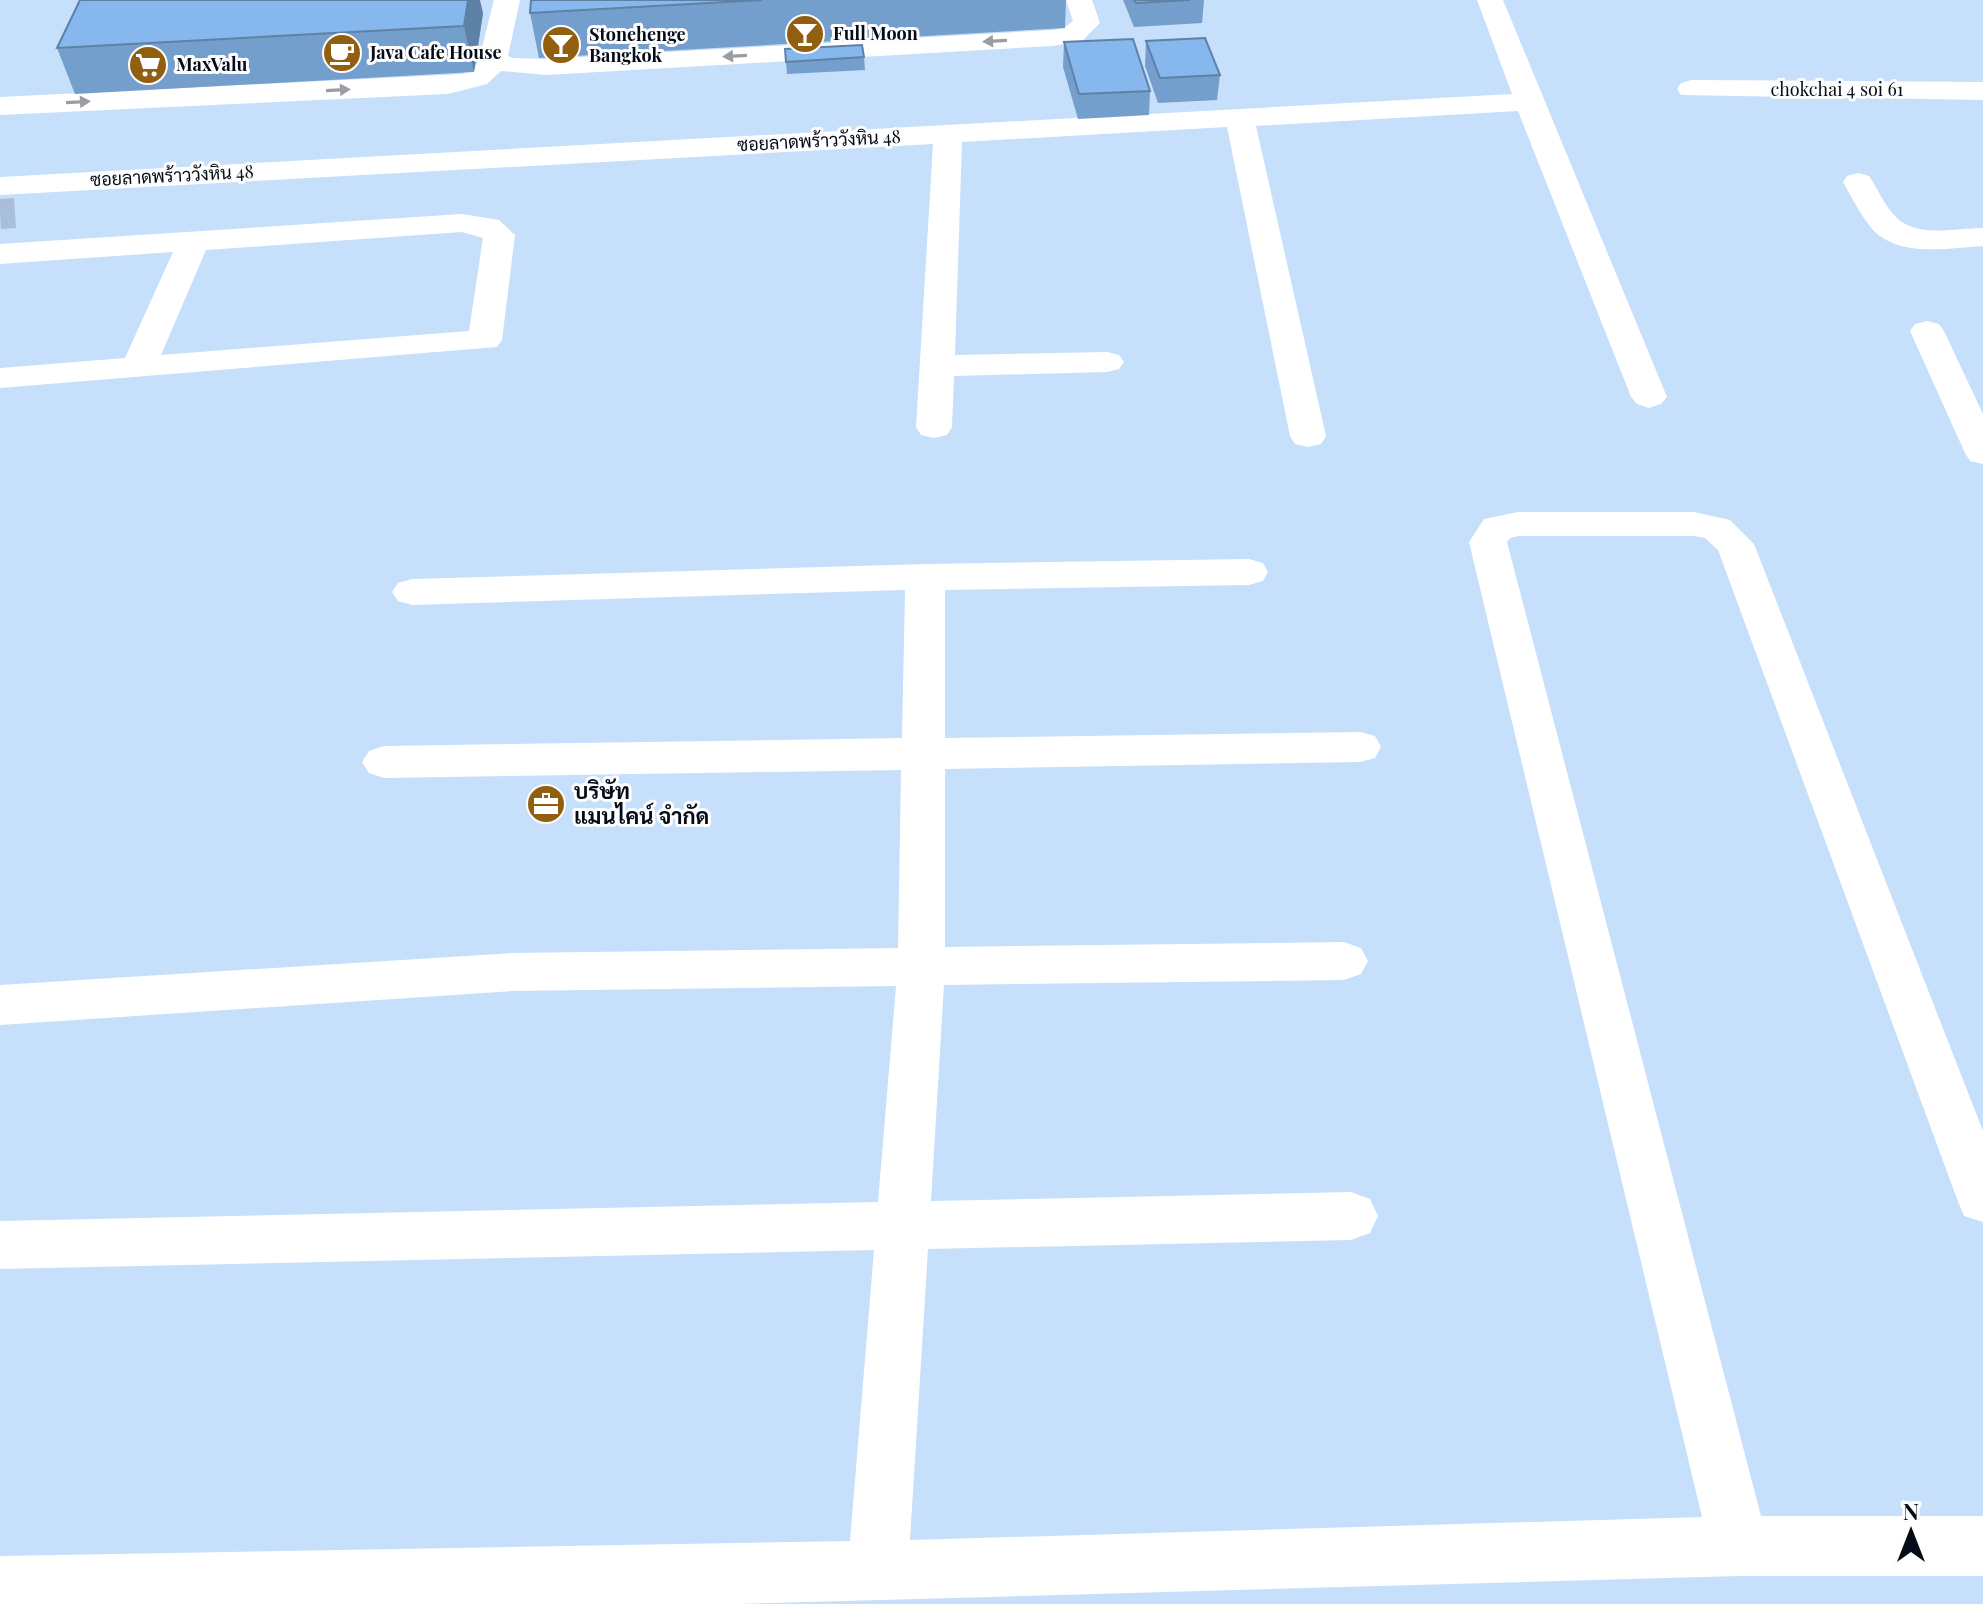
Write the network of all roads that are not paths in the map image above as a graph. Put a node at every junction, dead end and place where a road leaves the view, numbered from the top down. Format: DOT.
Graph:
graph roads {
  1 [pos="507,0"];
  2 [pos="1079,0"];
  3 [pos="1490,0"];
  4 [pos="493,61"];
  5 [pos="1691,89"];
  6 [pos="1983,91"];
  7 [pos="1529,102"];
  8 [pos="0,106"];
  9 [pos="1239,116"];
  10 [pos="948,134"];
  11 [pos="1858,182"];
  12 [pos="0,186"];
  13 [pos="1983,237"];
  14 [pos="194,240"];
  15 [pos="0,254"];
  16 [pos="1927,331"];
  17 [pos="1107,362"];
  18 [pos="937,366"];
  19 [pos="138,368"];
  20 [pos="0,378"];
  21 [pos="1649,397"];
  22 [pos="934,427"];
  23 [pos="1308,436"];
  24 [pos="1983,453"];
  25 [pos="1249,572"];
  26 [pos="925,577"];
  27 [pos="412,592"];
  28 [pos="1360,747"];
  29 [pos="924,752"];
  30 [pos="384,762"];
  31 [pos="1344,961"];
  32 [pos="921,966"];
  33 [pos="0,1005"];
  34 [pos="1983,1199"];
  35 [pos="1351,1216"];
  36 [pos="905,1226"];
  37 [pos="0,1245"];
  38 [pos="1739,1546"];
  39 [pos="1983,1546"];
  40 [pos="878,1571"];
  41 [pos="0,1587"];
  1 -- 4 [label="street"];
  2 -- 4 [label="street, one-way"];
  3 -- 7 [label="street"];
  8 -- 4 [label="street, one-way"];
  5 -- 6 [label="street, chokchai 4 soi 61"];
  7 -- 9 [label="street, ซอยลาดพร้าววังหิน 48"];
  7 -- 21 [label="street"];
  9 -- 10 [label="street, ซอยลาดพร้าววังหิน 48"];
  9 -- 23 [label="street"];
  10 -- 12 [label="street, ซอยลาดพร้าววังหิน 48"];
  10 -- 18 [label="street"];
  11 -- 13 [label="street"];
  14 -- 15 [label="street"];
  14 -- 19 [label="street"];
  14 -- 19 [label="street"];
  16 -- 24 [label="street"];
  17 -- 18 [label="street"];
  18 -- 22 [label="street"];
  19 -- 20 [label="street"];
  25 -- 26 [label="street"];
  26 -- 27 [label="street"];
  26 -- 29 [label="street"];
  28 -- 29 [label="street"];
  29 -- 30 [label="street"];
  29 -- 32 [label="street"];
  31 -- 32 [label="street"];
  32 -- 33 [label="street"];
  32 -- 36 [label="street"];
  34 -- 38 [label="street"];
  35 -- 36 [label="street"];
  36 -- 37 [label="street"];
  36 -- 40 [label="street"];
  38 -- 39 [label="street"];
  38 -- 40 [label="street"];
  40 -- 41 [label="street"];
}
